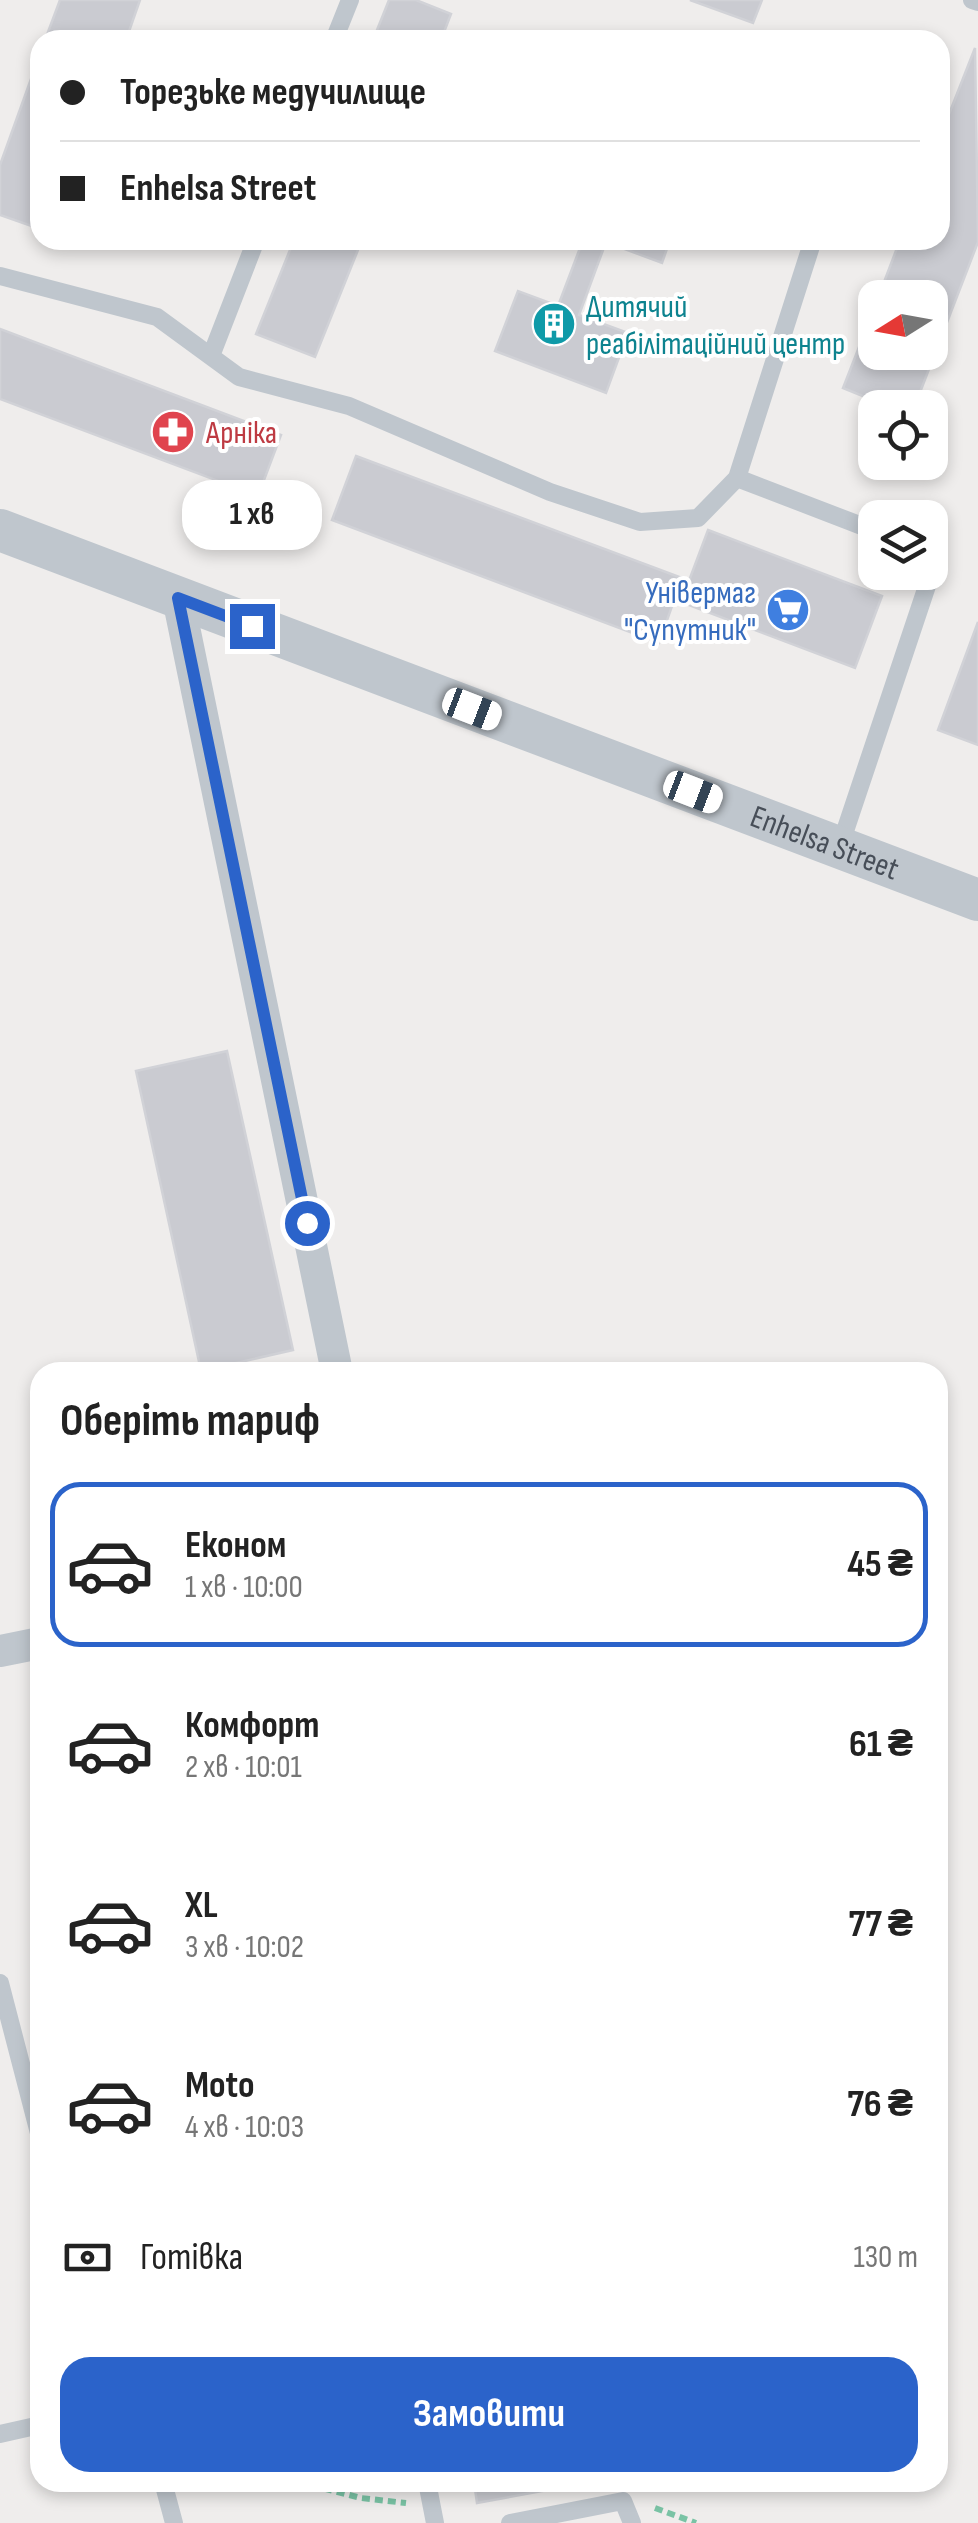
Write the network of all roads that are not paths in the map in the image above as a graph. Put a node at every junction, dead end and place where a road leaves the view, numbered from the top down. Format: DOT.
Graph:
graph roads {
  1 [pos="350,0"];
  2 [pos="338,30"];
  3 [pos="252,250"];
  4 [pos="810,250"];
  5 [pos="0,276"];
  6 [pos="211,356"];
  7 [pos="737,478"];
  8 [pos="858,524"];
  9 [pos="0,530"];
  10 [pos="926,590"];
  11 [pos="178,598"];
  12 [pos="840,848"];
  13 [pos="978,900"];
  14 [pos="335,1362"];
  15 [pos="30,1645"];
  16 [pos="0,1651"];
  17 [pos="0,1983"];
  18 [pos="30,2099"];
  19 [pos="30,2428"];
  20 [pos="0,2434"];
  21 [pos="166,2492"];
  22 [pos="174,2523"];
  23 [pos="510,2523"];
  24 [pos="632,2523"];
  1 -- 2 [label="lane"];
  3 -- 6 [label="lane"];
  4 -- 7 [label="lane"];
  5 -- 6 [label="lane"];
  6 -- 7 [label="lane"];
  7 -- 8 [label="lane"];
  9 -- 11 [label="street, Enhelsa Street"];
  10 -- 12 [label="lane"];
  11 -- 12 [label="street, Enhelsa Street"];
  11 -- 14 [label="street"];
  12 -- 13 [label="street, Enhelsa Street"];
  15 -- 16 [label="street"];
  17 -- 18 [label="lane"];
  19 -- 20 [label="lane"];
  21 -- 22 [label="lane"];
  23 -- 24 [label="lane"];
}
